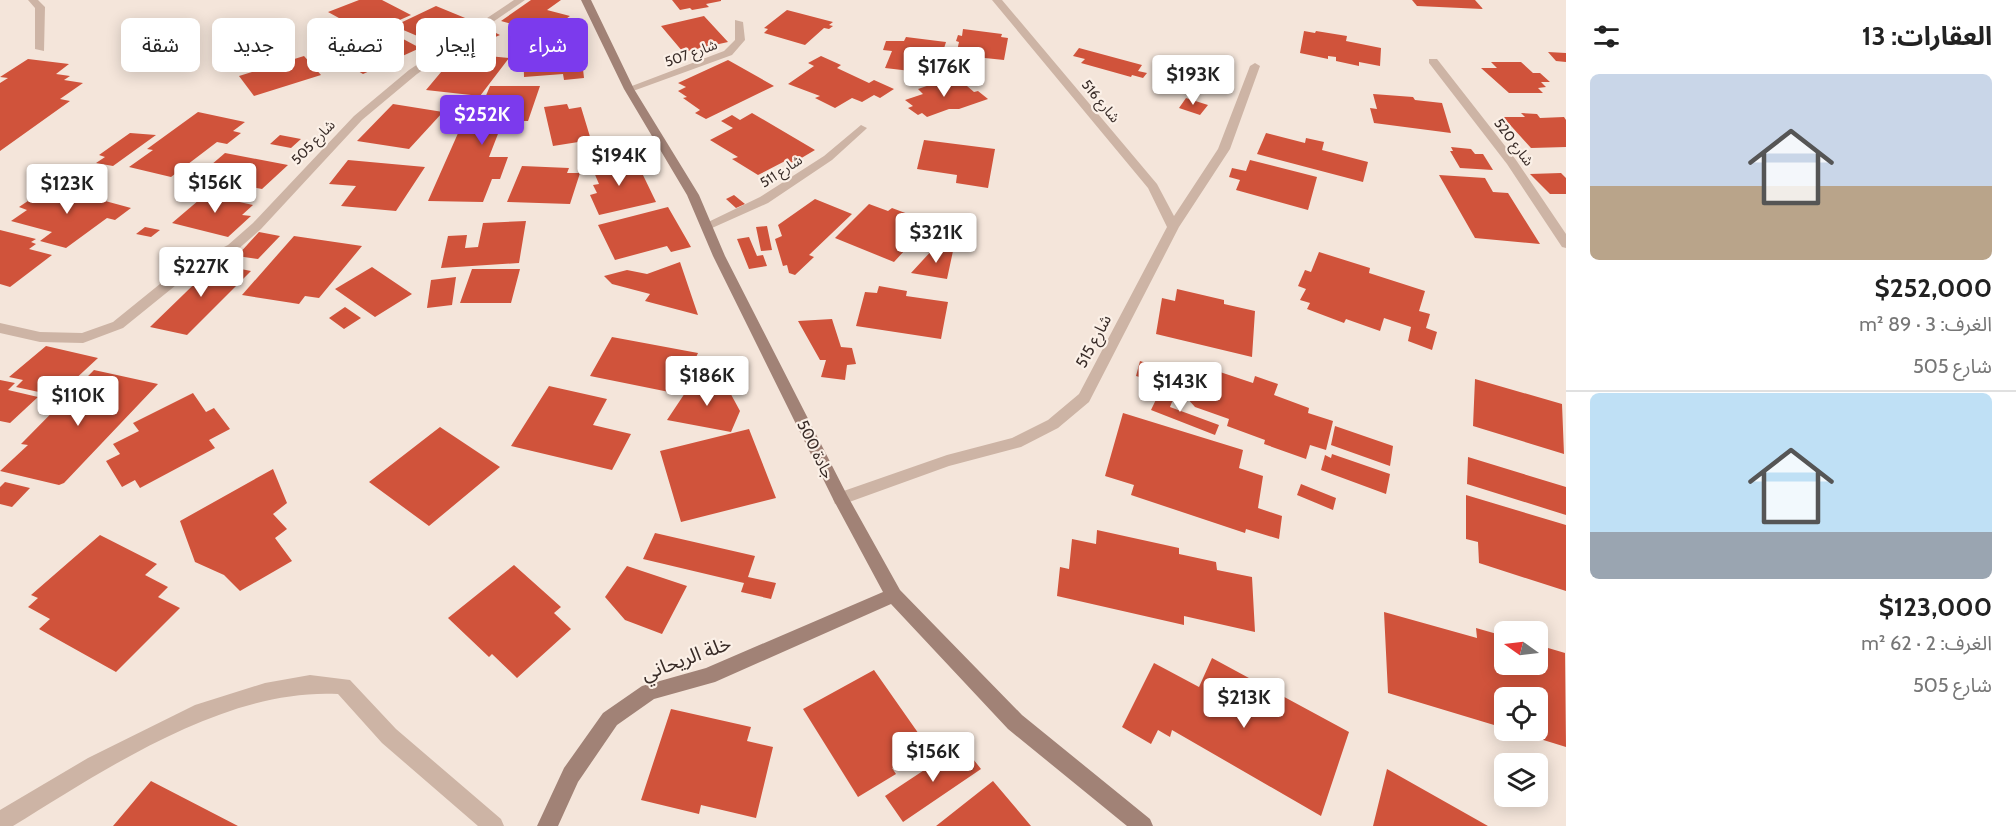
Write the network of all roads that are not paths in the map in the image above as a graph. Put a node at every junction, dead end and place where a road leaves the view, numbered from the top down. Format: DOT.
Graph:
graph roads {
  1 [pos="33,0"];
  2 [pos="520,0"];
  3 [pos="586,0"];
  4 [pos="997,0"];
  5 [pos="738,22"];
  6 [pos="40,49"];
  7 [pos="1433,60"];
  8 [pos="1255,66"];
  9 [pos="629,89"];
  10 [pos="861,128"];
  11 [pos="708,225"];
  12 [pos="1173,227"];
  13 [pos="1566,244"];
  14 [pos="0,327"];
  15 [pos="841,499"];
  16 [pos="894,595"];
  17 [pos="0,822"];
  18 [pos="494,826"];
  19 [pos="547,826"];
  20 [pos="1143,826"];
  1 -- 6 [label="street"];
  2 -- 14 [label="street, شارع 505"];
  3 -- 9 [label="main road, جادة 500"];
  4 -- 12 [label="street, شارع 516"];
  5 -- 9 [label="street, شارع 507"];
  7 -- 13 [label="street, شارع 520"];
  8 -- 12 [label="street, شارع 515"];
  9 -- 11 [label="main road, جادة 500"];
  10 -- 11 [label="street, شارع 511"];
  11 -- 15 [label="main road, جادة 500"];
  12 -- 15 [label="street, شارع 515"];
  15 -- 16 [label="main road, جادة 500"];
  16 -- 19 [label="main road, خلة الريحاني"];
  16 -- 20 [label="main road, جادة 500"];
  17 -- 18 [label="street"];
}
